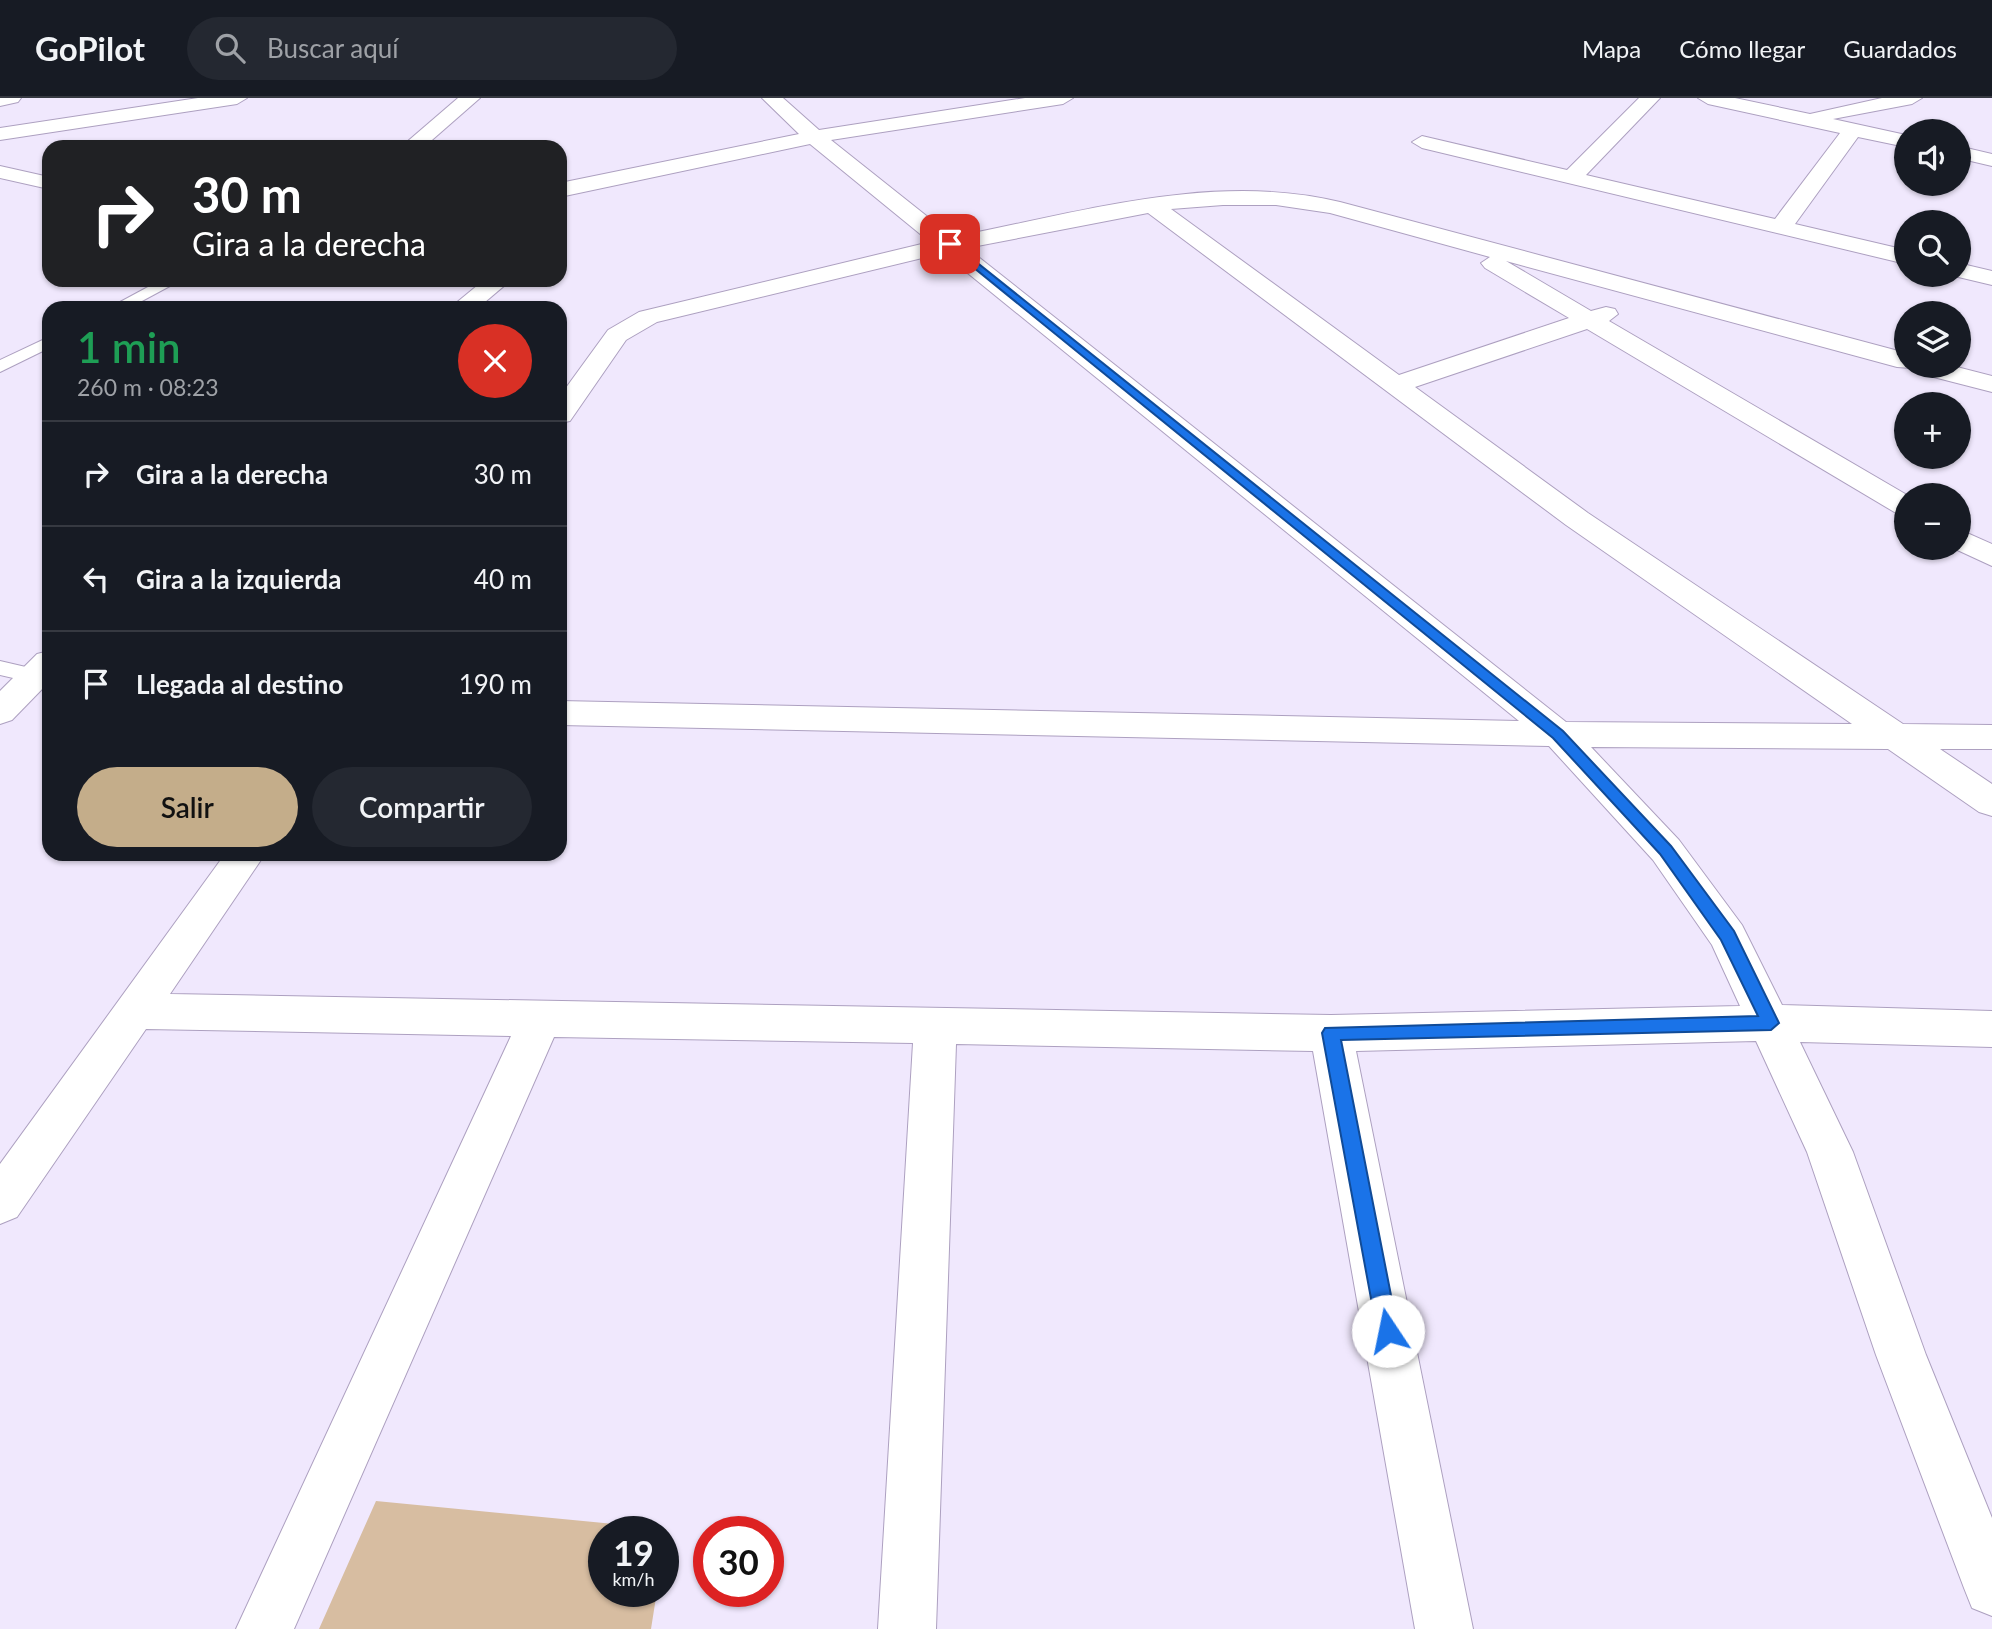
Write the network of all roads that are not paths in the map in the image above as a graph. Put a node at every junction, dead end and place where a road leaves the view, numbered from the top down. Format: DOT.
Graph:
graph roads {
  1 [pos="237,98"];
  2 [pos="470,98"];
  3 [pos="772,98"];
  4 [pos="1063,98"];
  5 [pos="1650,98"];
  6 [pos="1708,98"];
  7 [pos="1912,98"];
  8 [pos="1804,120"];
  9 [pos="1853,129"];
  10 [pos="0,134"];
  11 [pos="814,137"];
  12 [pos="1894,138"];
  13 [pos="419,140"];
  14 [pos="1422,142"];
  15 [pos="1971,155"];
  16 [pos="1992,160"];
  17 [pos="0,172"];
  18 [pos="1572,177"];
  19 [pos="42,181"];
  20 [pos="567,189"];
  21 [pos="1153,206"];
  22 [pos="1781,227"];
  23 [pos="1452,239"];
  24 [pos="950,244"];
  25 [pos="1894,254"];
  26 [pos="1971,271"];
  27 [pos="1990,273"];
  28 [pos="159,287"];
  29 [pos="490,287"];
  30 [pos="1661,295"];
  31 [pos="131,301"];
  32 [pos="471,301"];
  33 [pos="1589,320"];
  34 [pos="42,346"];
  35 [pos="1894,358"];
  36 [pos="0,367"];
  37 [pos="1969,378"];
  38 [pos="1992,384"];
  39 [pos="1395,385"];
  40 [pos="567,405"];
  41 [pos="1894,500"];
  42 [pos="1971,545"];
  43 [pos="1992,557"];
  44 [pos="0,668"];
  45 [pos="42,669"];
  46 [pos="0,712"];
  47 [pos="567,713"];
  48 [pos="1558,734"];
  49 [pos="1891,734"];
  50 [pos="1992,737"];
  51 [pos="1992,803"];
  52 [pos="241,861"];
  53 [pos="135,1011"];
  54 [pos="540,1020"];
  55 [pos="1771,1023"];
  56 [pos="935,1027"];
  57 [pos="1992,1029"];
  58 [pos="1331,1033"];
  59 [pos="0,1202"];
  60 [pos="1992,1588"];
  61 [pos="265,1629"];
  62 [pos="907,1629"];
  63 [pos="1444,1629"];
  1 -- 10 [label="main road"];
  2 -- 13 [label="main road"];
  3 -- 11 [label="main road"];
  4 -- 11 [label="main road"];
  5 -- 18 [label="main road"];
  6 -- 8 [label="main road"];
  7 -- 8 [label="main road"];
  8 -- 9 [label="main road"];
  9 -- 12 [label="main road"];
  9 -- 22 [label="main road"];
  11 -- 20 [label="main road"];
  11 -- 24 [label="main road"];
  14 -- 18 [label="main road"];
  15 -- 16 [label="main road"];
  17 -- 19 [label="main road"];
  18 -- 22 [label="main road"];
  21 -- 23 [label="main road"];
  21 -- 24 [label="main road"];
  21 -- 39 [label="main road"];
  22 -- 25 [label="main road"];
  23 -- 30 [label="main road"];
  23 -- 33 [label="main road"];
  24 -- 40 [label="main road"];
  24 -- 48 [label="main road"];
  26 -- 27 [label="main road"];
  28 -- 31 [label="lane"];
  29 -- 32 [label="main road"];
  30 -- 33 [label="main road"];
  30 -- 35 [label="main road"];
  33 -- 39 [label="main road"];
  33 -- 41 [label="main road"];
  34 -- 36 [label="lane"];
  37 -- 38 [label="main road"];
  39 -- 49 [label="main road"];
  42 -- 43 [label="main road"];
  44 -- 45 [label="lane"];
  45 -- 46 [label="main road"];
  47 -- 48 [label="main road"];
  48 -- 49 [label="main road"];
  48 -- 55 [label="main road"];
  49 -- 50 [label="main road"];
  49 -- 51 [label="main road"];
  52 -- 53 [label="main road"];
  53 -- 54 [label="main road"];
  53 -- 59 [label="main road"];
  54 -- 56 [label="main road"];
  54 -- 61 [label="main road"];
  55 -- 57 [label="main road"];
  55 -- 58 [label="main road"];
  55 -- 60 [label="main road"];
  56 -- 58 [label="main road"];
  56 -- 62 [label="main road"];
  58 -- 63 [label="main road"];
}
